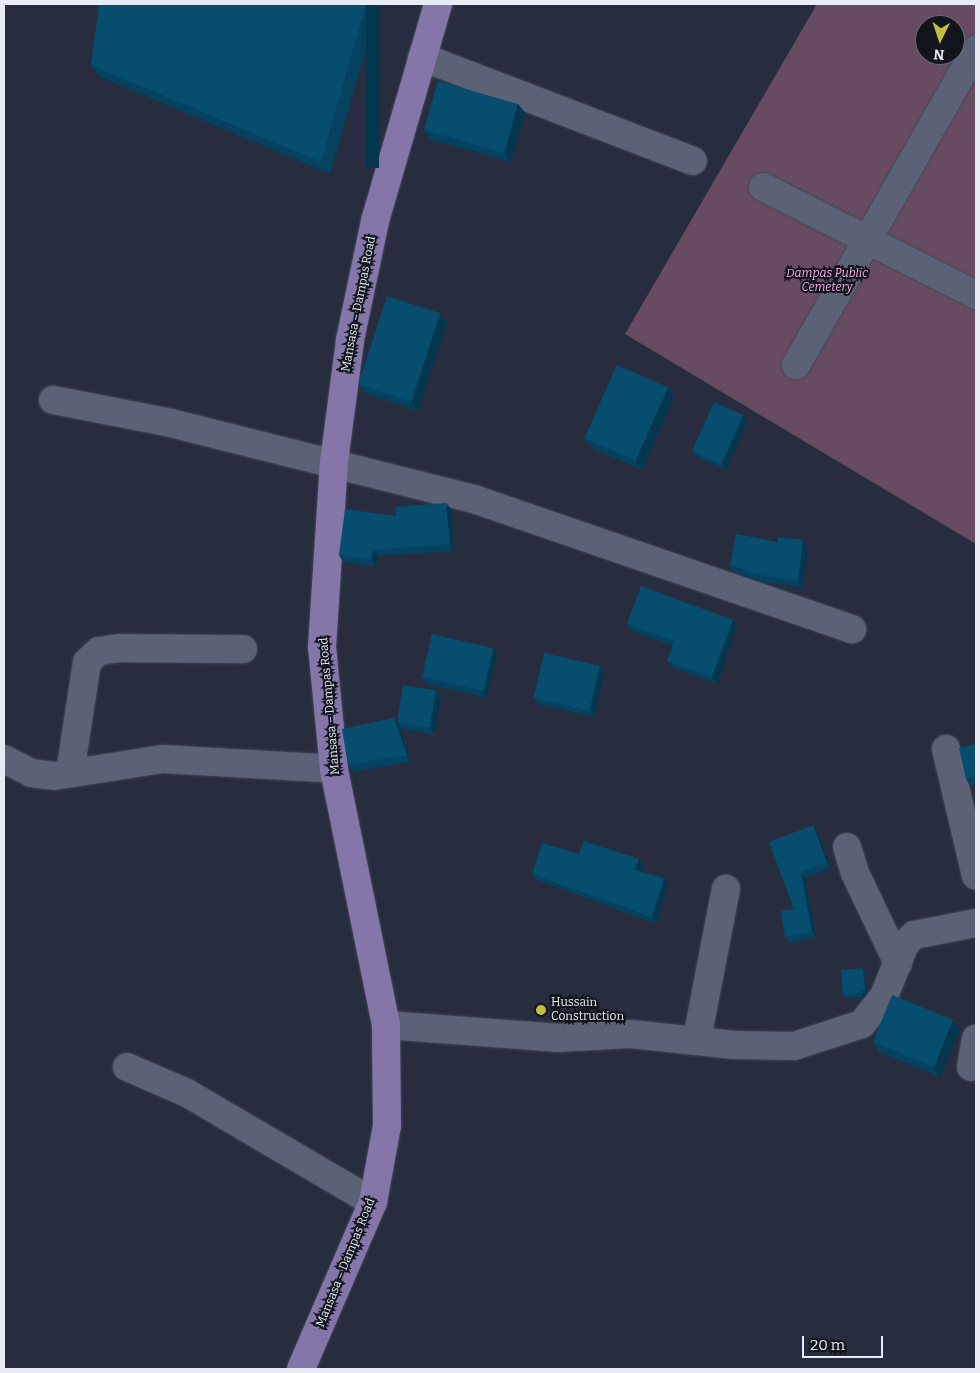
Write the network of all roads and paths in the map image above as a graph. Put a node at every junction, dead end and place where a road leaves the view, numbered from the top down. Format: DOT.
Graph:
graph roads {
  1 [pos="438,4"];
  2 [pos="976,50"];
  3 [pos="422,57"];
  4 [pos="693,161"];
  5 [pos="763,187"];
  6 [pos="867,240"];
  7 [pos="976,295"];
  8 [pos="796,365"];
  9 [pos="53,400"];
  10 [pos="334,462"];
  11 [pos="852,629"];
  12 [pos="242,649"];
  13 [pos="946,749"];
  14 [pos="4,759"];
  15 [pos="334,770"];
  16 [pos="70,773"];
  17 [pos="847,847"];
  18 [pos="976,876"];
  19 [pos="726,889"];
  20 [pos="976,922"];
  21 [pos="898,963"];
  22 [pos="386,1025"];
  23 [pos="976,1038"];
  24 [pos="697,1039"];
  25 [pos="971,1066"];
  26 [pos="127,1067"];
  27 [pos="372,1202"];
  28 [pos="301,1369"];
  1 -- 3 [label="main road, Mansasa – Dampas Road"];
  2 -- 6 [label="street"];
  3 -- 4 [label="street"];
  3 -- 10 [label="main road, Mansasa – Dampas Road"];
  5 -- 6 [label="street"];
  6 -- 7 [label="street"];
  6 -- 8 [label="street"];
  9 -- 10 [label="street"];
  10 -- 11 [label="street"];
  10 -- 15 [label="main road, Mansasa – Dampas Road"];
  12 -- 16 [label="street"];
  13 -- 18 [label="street"];
  14 -- 16 [label="street"];
  15 -- 16 [label="street"];
  15 -- 22 [label="main road, Mansasa – Dampas Road"];
  17 -- 21 [label="street"];
  19 -- 24 [label="street"];
  20 -- 21 [label="street"];
  21 -- 24 [label="street"];
  22 -- 24 [label="street"];
  22 -- 27 [label="main road, Mansasa – Dampas Road"];
  23 -- 25 [label="street"];
  26 -- 27 [label="street"];
  27 -- 28 [label="main road, Mansasa – Dampas Road"];
}
